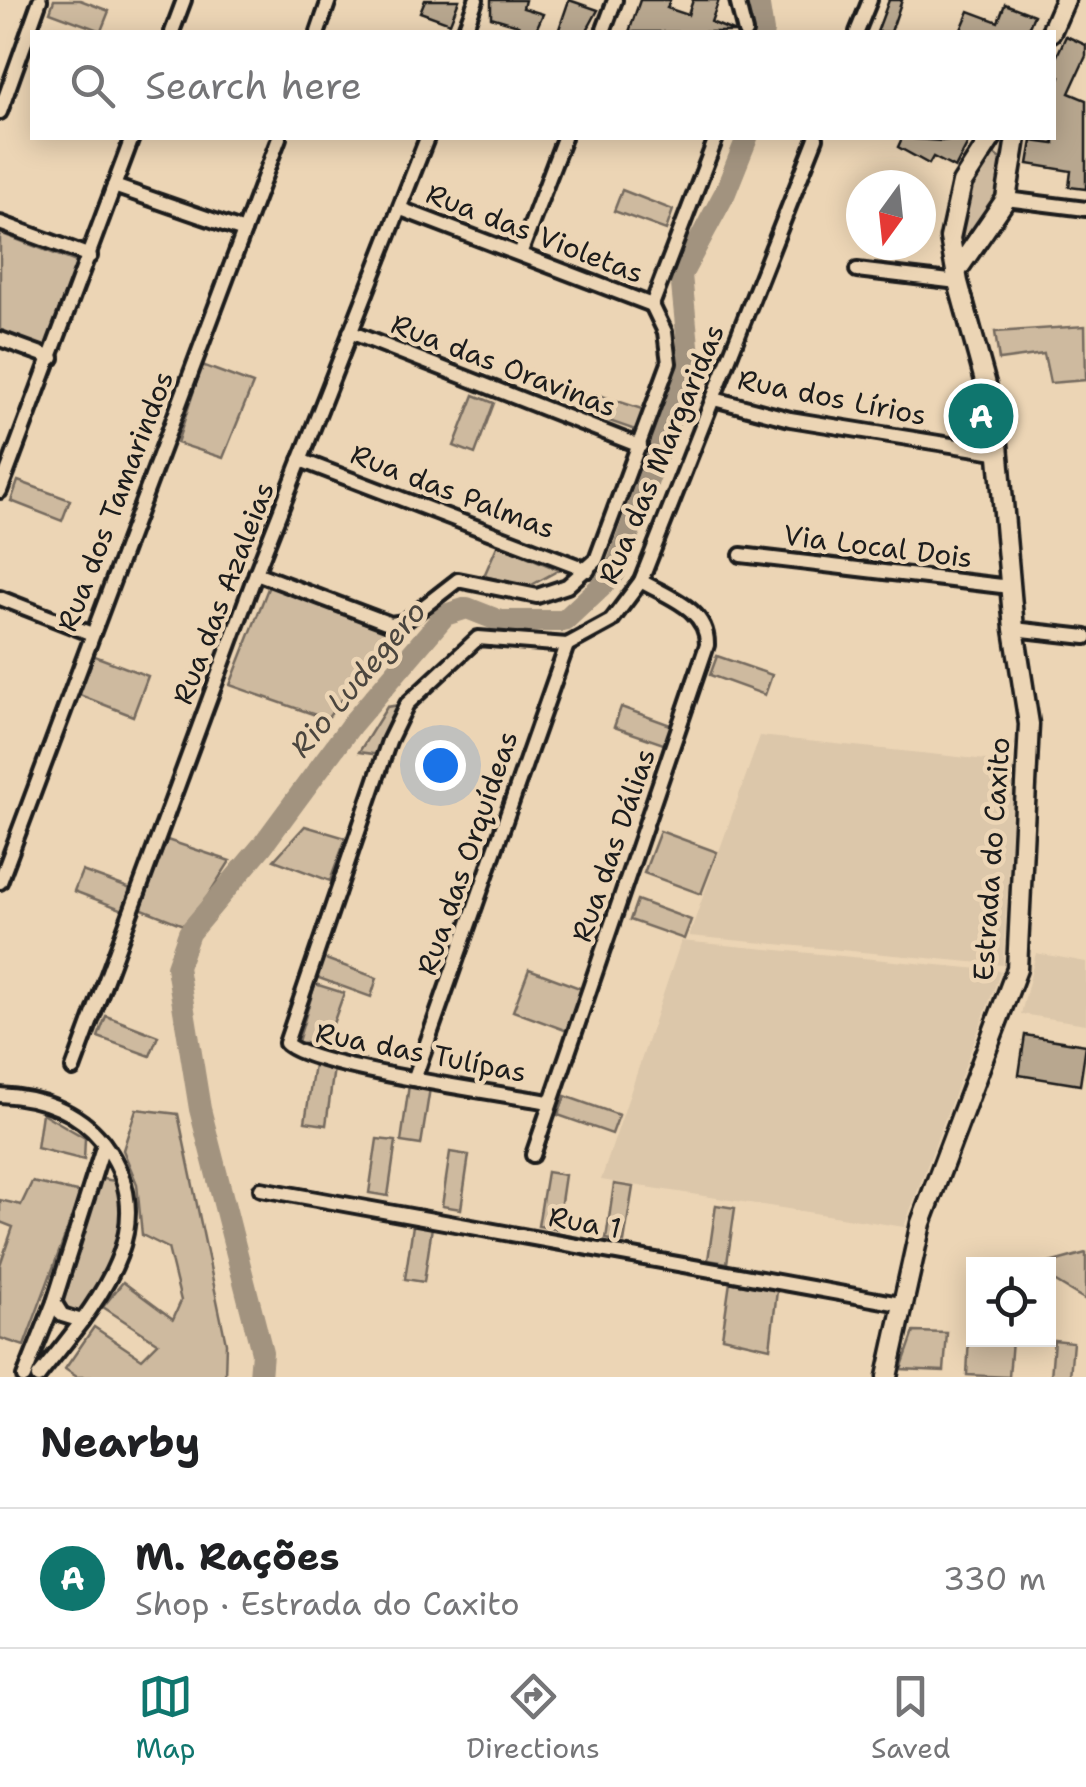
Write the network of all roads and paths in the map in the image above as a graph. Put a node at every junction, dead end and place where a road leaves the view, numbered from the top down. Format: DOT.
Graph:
graph roads {
  1 [pos="40,0"];
  2 [pos="184,0"];
  3 [pos="330,0"];
  4 [pos="476,0"];
  5 [pos="615,0"];
  6 [pos="738,0"];
  7 [pos="870,0"];
  8 [pos="1066,0"];
  9 [pos="173,30"];
  10 [pos="319,30"];
  11 [pos="465,30"];
  12 [pos="604,30"];
  13 [pos="746,30"];
  14 [pos="858,30"];
  15 [pos="1052,30"];
  16 [pos="0,112"];
  17 [pos="131,140"];
  18 [pos="278,140"];
  19 [pos="426,140"];
  20 [pos="563,140"];
  21 [pos="715,140"];
  22 [pos="815,140"];
  23 [pos="988,141"];
  24 [pos="1015,146"];
  25 [pos="114,186"];
  26 [pos="1006,199"];
  27 [pos="401,209"];
  28 [pos="1086,209"];
  29 [pos="0,223"];
  30 [pos="244,230"];
  31 [pos="950,238"];
  32 [pos="977,245"];
  33 [pos="520,254"];
  34 [pos="90,256"];
  35 [pos="858,270"];
  36 [pos="957,277"];
  37 [pos="652,305"];
  38 [pos="350,332"];
  39 [pos="0,339"];
  40 [pos="52,358"];
  41 [pos="714,399"];
  42 [pos="640,446"];
  43 [pos="1000,453"];
  44 [pos="300,460"];
  45 [pos="0,491"];
  46 [pos="741,555"];
  47 [pos="588,570"];
  48 [pos="256,572"];
  49 [pos="641,582"];
  50 [pos="1010,587"];
  51 [pos="0,598"];
  52 [pos="1014,629"];
  53 [pos="92,634"];
  54 [pos="1086,637"];
  55 [pos="567,645"];
  56 [pos="0,882"];
  57 [pos="73,1068"];
  58 [pos="415,1077"];
  59 [pos="0,1095"];
  60 [pos="549,1102"];
  61 [pos="104,1144"];
  62 [pos="533,1155"];
  63 [pos="94,1176"];
  64 [pos="126,1179"];
  65 [pos="262,1189"];
  66 [pos="54,1302"];
  67 [pos="900,1304"];
  68 [pos="82,1320"];
  69 [pos="24,1377"];
  70 [pos="38,1377"];
  71 [pos="886,1377"];
  1 -- 16 [label="street"];
  2 -- 9 [label="street"];
  3 -- 10 [label="street"];
  4 -- 11 [label="street"];
  5 -- 12 [label="street"];
  6 -- 13 [label="street"];
  7 -- 14 [label="street"];
  8 -- 15 [label="main road"];
  17 -- 25 [label="street"];
  18 -- 30 [label="street, Rua dos Tamarindos"];
  19 -- 27 [label="street, Rua das Azaleias"];
  20 -- 33 [label="street"];
  21 -- 37 [label="street"];
  22 -- 41 [label="street, Rua das Margaridas"];
  23 -- 24 [label="main road"];
  23 -- 31 [label="main road, Estrada do Caxito"];
  24 -- 26 [label="main road"];
  25 -- 30 [label="street"];
  25 -- 34 [label="street"];
  26 -- 28 [label="street"];
  26 -- 32 [label="main road"];
  27 -- 33 [label="street, Rua das Violetas"];
  27 -- 38 [label="street, Rua das Azaleias"];
  29 -- 34 [label="street"];
  30 -- 53 [label="street, Rua dos Tamarindos"];
  31 -- 32 [label="main road"];
  31 -- 36 [label="main road, Estrada do Caxito"];
  32 -- 36 [label="main road"];
  33 -- 37 [label="street, Rua das Violetas"];
  34 -- 40 [label="street"];
  35 -- 36 [label="street"];
  36 -- 43 [label="main road, Estrada do Caxito"];
  37 -- 42 [label="street"];
  38 -- 42 [label="street, Rua das Oravinas"];
  38 -- 44 [label="street, Rua das Azaleias"];
  39 -- 40 [label="street"];
  40 -- 45 [label="street"];
  41 -- 43 [label="street, Rua dos Lírios"];
  41 -- 49 [label="street, Rua das Margaridas"];
  42 -- 47 [label="street"];
  43 -- 50 [label="main road, Estrada do Caxito"];
  44 -- 47 [label="street, Rua das Palmas"];
  44 -- 48 [label="street, Rua das Azaleias"];
  46 -- 50 [label="street, Via Local Dois"];
  47 -- 48 [label="street"];
  48 -- 57 [label="street, Rua das Azaleias"];
  49 -- 55 [label="street, Rua das Margaridas"];
  49 -- 60 [label="street, Rua das Dálias"];
  50 -- 52 [label="main road, Estrada do Caxito"];
  51 -- 53 [label="street"];
  52 -- 54 [label="street"];
  52 -- 67 [label="main road, Estrada do Caxito"];
  53 -- 56 [label="street, Rua dos Tamarindos"];
  55 -- 58 [label="street, Rua das Orquídeas"];
  55 -- 58 [label="street, Rua das Tulípas"];
  58 -- 60 [label="street, Rua das Tulípas"];
  59 -- 61 [label="street"];
  60 -- 62 [label="street, Rua das Dálias"];
  61 -- 63 [label="street"];
  61 -- 64 [label="street"];
  63 -- 64 [label="street"];
  63 -- 66 [label="street"];
  64 -- 68 [label="street"];
  65 -- 67 [label="street, Rua 1"];
  66 -- 68 [label="street"];
  66 -- 69 [label="street"];
  67 -- 71 [label="main road, Estrada do Caxito"];
  68 -- 70 [label="street"];
}
